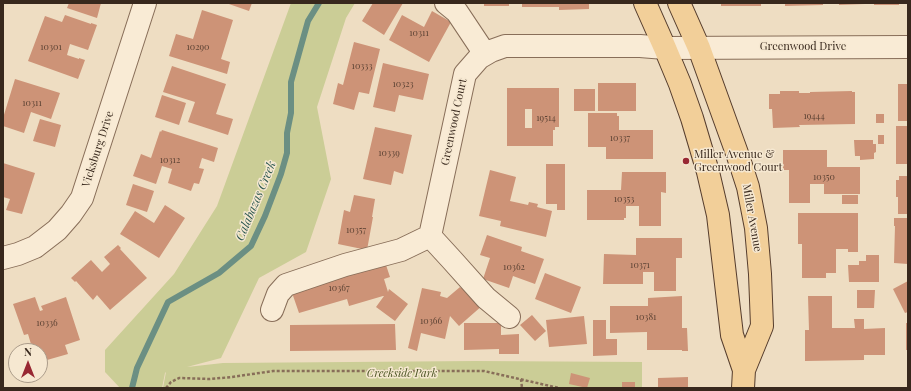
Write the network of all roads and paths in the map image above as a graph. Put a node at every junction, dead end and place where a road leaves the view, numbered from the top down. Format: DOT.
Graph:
graph roads {
  1 [pos="145,3"];
  2 [pos="446,3"];
  3 [pos="645,3"];
  4 [pos="679,3"];
  5 [pos="908,47"];
  6 [pos="665,48"];
  7 [pos="699,48"];
  8 [pos="485,54"];
  9 [pos="430,236"];
  10 [pos="3,258"];
  11 [pos="272,310"];
  12 [pos="509,317"];
  13 [pos="521,379"];
  14 [pos="743,379"];
  15 [pos="166,388"];
  16 [pos="522,388"];
  17 [pos="559,388"];
  1 -- 10 [label="street, Vicksburg Drive"];
  2 -- 8 [label="street"];
  3 -- 6 [label="main road, Miller Avenue"];
  4 -- 7 [label="main road, Miller Avenue"];
  5 -- 7 [label="street, Greenwood Drive"];
  6 -- 7 [label="street, Greenwood Drive"];
  6 -- 8 [label="street, Greenwood Court"];
  6 -- 14 [label="main road, Miller Avenue"];
  7 -- 14 [label="main road, Miller Avenue"];
  8 -- 9 [label="street, Greenwood Court"];
  9 -- 11 [label="street"];
  9 -- 12 [label="street"];
  13 -- 15 [label="path"];
  13 -- 16 [label="path"];
  13 -- 17 [label="path"];
}
